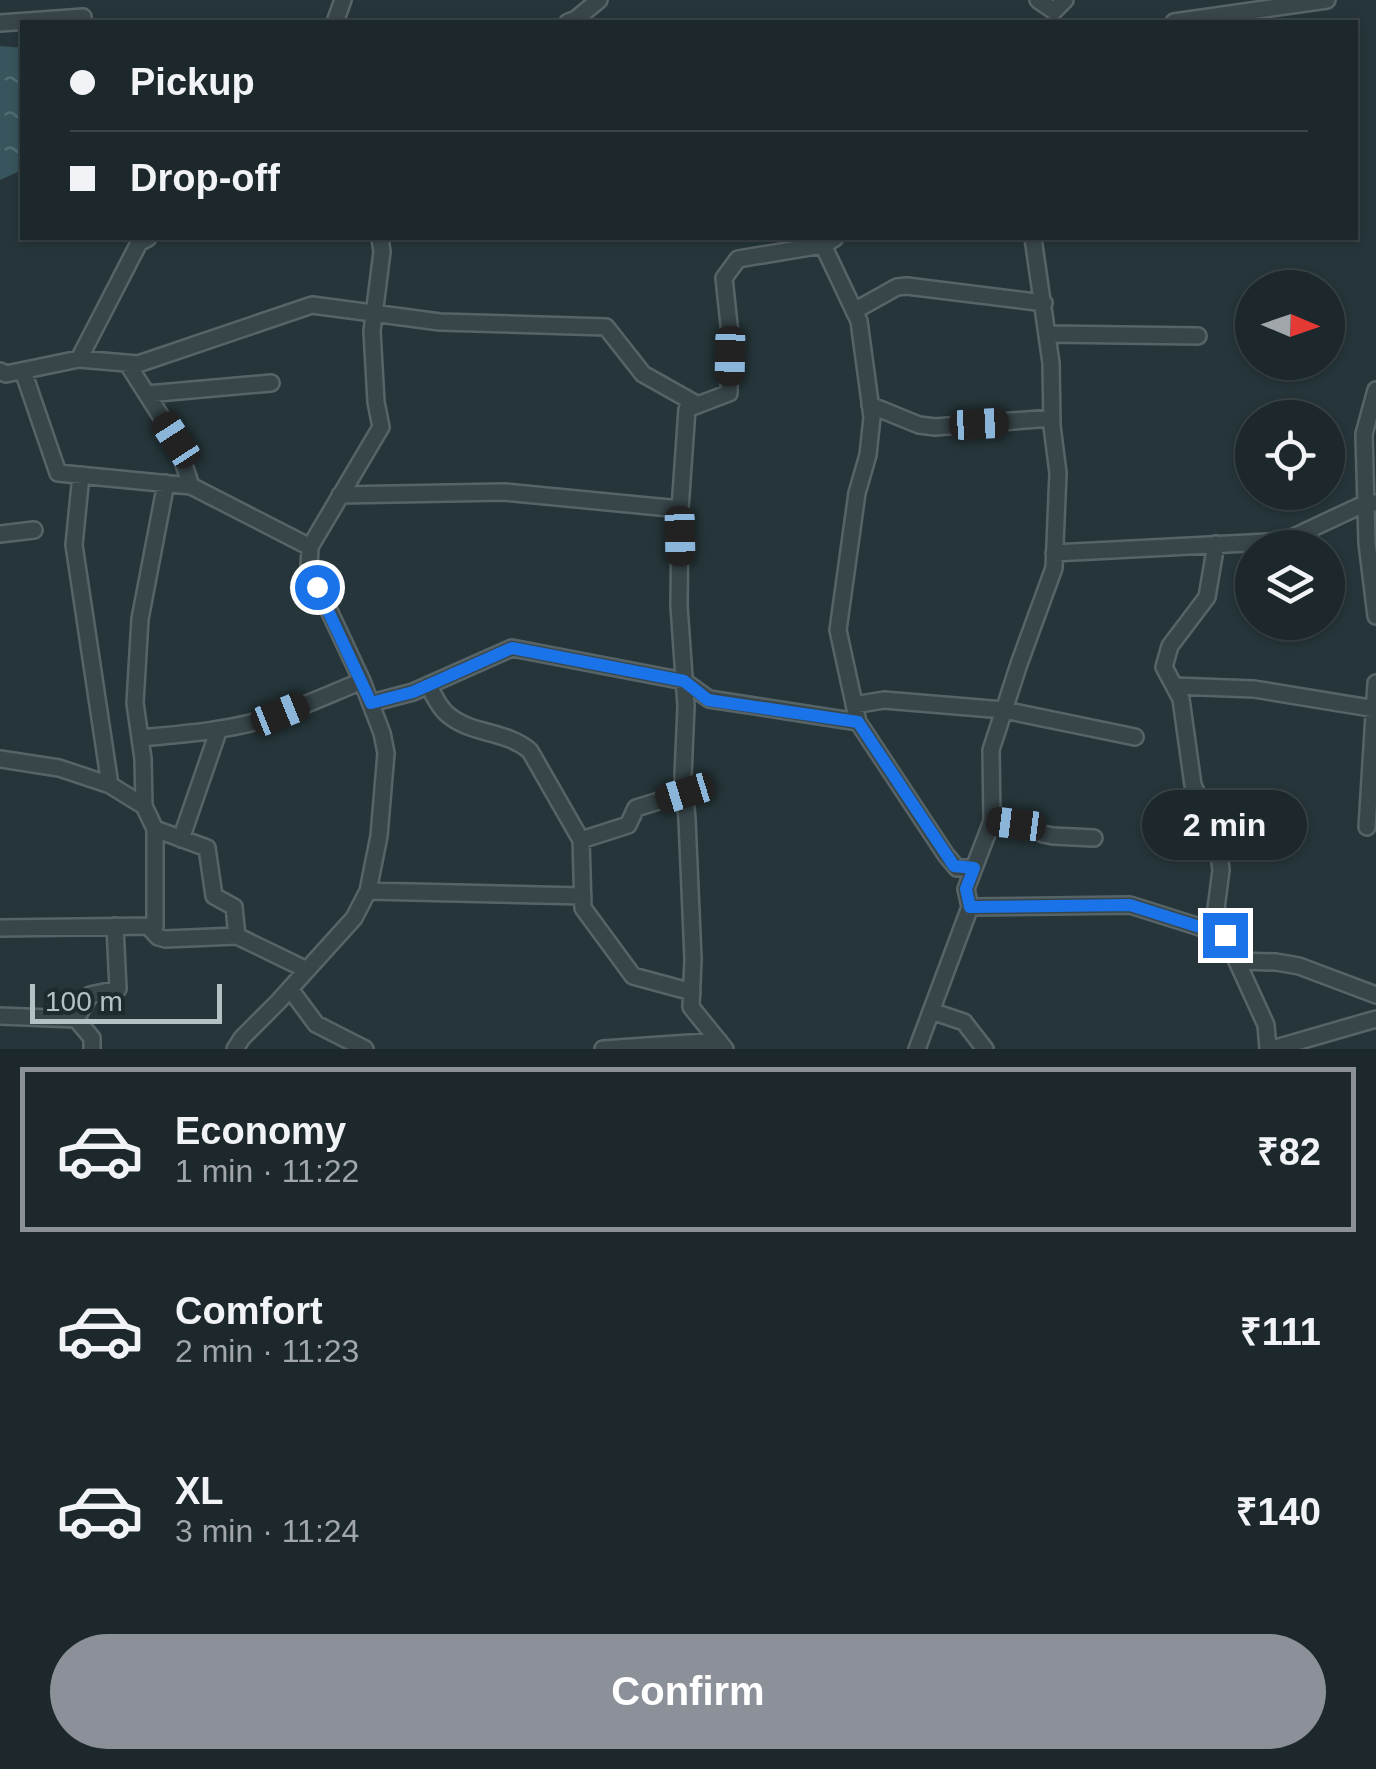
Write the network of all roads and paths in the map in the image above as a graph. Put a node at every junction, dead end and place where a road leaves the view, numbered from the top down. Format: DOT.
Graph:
graph roads {
  1 [pos="1038,0"];
  2 [pos="1327,0"];
  3 [pos="596,3"];
  4 [pos="1056,8"];
  5 [pos="84,17"];
  6 [pos="34,20"];
  7 [pos="571,20"];
  8 [pos="1188,20"];
  9 [pos="145,240"];
  10 [pos="380,240"];
  11 [pos="1034,240"];
  12 [pos="829,241"];
  13 [pos="796,243"];
  14 [pos="1044,303"];
  15 [pos="854,311"];
  16 [pos="373,314"];
  17 [pos="1049,334"];
  18 [pos="1198,336"];
  19 [pos="79,360"];
  20 [pos="127,363"];
  21 [pos="0,371"];
  22 [pos="23,371"];
  23 [pos="271,383"];
  24 [pos="1376,390"];
  25 [pos="146,394"];
  26 [pos="698,404"];
  27 [pos="870,405"];
  28 [pos="1052,418"];
  29 [pos="81,475"];
  30 [pos="166,483"];
  31 [pos="191,486"];
  32 [pos="340,495"];
  33 [pos="1371,503"];
  34 [pos="680,509"];
  35 [pos="34,530"];
  36 [pos="0,534"];
  37 [pos="1216,544"];
  38 [pos="310,547"];
  39 [pos="1054,553"];
  40 [pos="1376,616"];
  41 [pos="362,681"];
  42 [pos="684,681"];
  43 [pos="1376,684"];
  44 [pos="428,686"];
  45 [pos="1175,686"];
  46 [pos="371,703"];
  47 [pos="854,705"];
  48 [pos="1376,709"];
  49 [pos="1004,710"];
  50 [pos="858,722"];
  51 [pos="219,730"];
  52 [pos="1135,736"];
  53 [pos="140,738"];
  54 [pos="0,760"];
  55 [pos="110,785"];
  56 [pos="685,793"];
  57 [pos="144,806"];
  58 [pos="992,821"];
  59 [pos="155,828"];
  60 [pos="1367,828"];
  61 [pos="182,838"];
  62 [pos="1094,838"];
  63 [pos="581,840"];
  64 [pos="974,868"];
  65 [pos="368,891"];
  66 [pos="583,896"];
  67 [pos="970,907"];
  68 [pos="115,926"];
  69 [pos="148,926"];
  70 [pos="0,928"];
  71 [pos="1213,932"];
  72 [pos="238,936"];
  73 [pos="1237,961"];
  74 [pos="307,970"];
  75 [pos="290,989"];
  76 [pos="692,992"];
  77 [pos="1376,995"];
  78 [pos="931,1011"];
  79 [pos="0,1016"];
  80 [pos="76,1019"];
  81 [pos="1376,1019"];
  82 [pos="722,1045"];
  83 [pos="92,1049"];
  84 [pos="236,1049"];
  85 [pos="366,1049"];
  86 [pos="603,1049"];
  87 [pos="917,1049"];
  88 [pos="985,1049"];
  89 [pos="1270,1049"];
  1 -- 4 [label="street"];
  2 -- 8 [label="street"];
  3 -- 7 [label="street"];
  5 -- 6 [label="street"];
  9 -- 19 [label="street"];
  10 -- 16 [label="street"];
  11 -- 14 [label="street"];
  12 -- 13 [label="street"];
  12 -- 15 [label="street"];
  13 -- 26 [label="street"];
  14 -- 15 [label="street"];
  14 -- 17 [label="street"];
  15 -- 27 [label="street"];
  16 -- 20 [label="street"];
  16 -- 26 [label="street"];
  16 -- 32 [label="street"];
  17 -- 18 [label="street"];
  17 -- 28 [label="street"];
  19 -- 20 [label="street"];
  19 -- 22 [label="street"];
  20 -- 25 [label="street"];
  21 -- 22 [label="street"];
  22 -- 29 [label="street"];
  23 -- 25 [label="street"];
  24 -- 33 [label="street"];
  25 -- 31 [label="street"];
  26 -- 34 [label="street"];
  27 -- 28 [label="street"];
  27 -- 47 [label="street"];
  28 -- 39 [label="street"];
  29 -- 30 [label="street"];
  29 -- 55 [label="street"];
  30 -- 31 [label="street"];
  30 -- 53 [label="street"];
  31 -- 38 [label="street"];
  32 -- 34 [label="street"];
  32 -- 38 [label="street"];
  33 -- 37 [label="street"];
  33 -- 40 [label="street"];
  34 -- 42 [label="street"];
  35 -- 36 [label="street"];
  37 -- 39 [label="street"];
  37 -- 45 [label="street"];
  38 -- 41 [label="street"];
  39 -- 49 [label="street"];
  41 -- 46 [label="street"];
  41 -- 51 [label="street"];
  42 -- 44 [label="street"];
  42 -- 50 [label="street"];
  42 -- 56 [label="street"];
  43 -- 48 [label="street"];
  44 -- 46 [label="street"];
  44 -- 63 [label="street"];
  45 -- 48 [label="street"];
  45 -- 71 [label="street"];
  46 -- 65 [label="street"];
  47 -- 49 [label="street"];
  47 -- 50 [label="street"];
  48 -- 60 [label="street"];
  49 -- 52 [label="street"];
  49 -- 58 [label="street"];
  50 -- 64 [label="street"];
  51 -- 53 [label="street"];
  51 -- 61 [label="street"];
  53 -- 57 [label="street"];
  54 -- 55 [label="street"];
  55 -- 57 [label="street"];
  56 -- 63 [label="street"];
  56 -- 76 [label="street"];
  57 -- 59 [label="street"];
  58 -- 62 [label="street"];
  58 -- 64 [label="street"];
  59 -- 61 [label="street"];
  59 -- 69 [label="street"];
  61 -- 72 [label="street"];
  63 -- 66 [label="street"];
  64 -- 67 [label="street"];
  65 -- 66 [label="street"];
  65 -- 74 [label="street"];
  66 -- 76 [label="street"];
  67 -- 71 [label="street"];
  67 -- 78 [label="street"];
  68 -- 69 [label="street"];
  68 -- 70 [label="street"];
  68 -- 80 [label="street"];
  69 -- 72 [label="street"];
  71 -- 73 [label="street"];
  72 -- 74 [label="street"];
  73 -- 77 [label="street"];
  73 -- 89 [label="street"];
  74 -- 75 [label="street"];
  75 -- 84 [label="street"];
  75 -- 85 [label="street"];
  76 -- 82 [label="street"];
  78 -- 87 [label="street"];
  78 -- 88 [label="street"];
  79 -- 80 [label="street"];
  80 -- 83 [label="street"];
  81 -- 89 [label="street"];
  82 -- 86 [label="street"];
}
